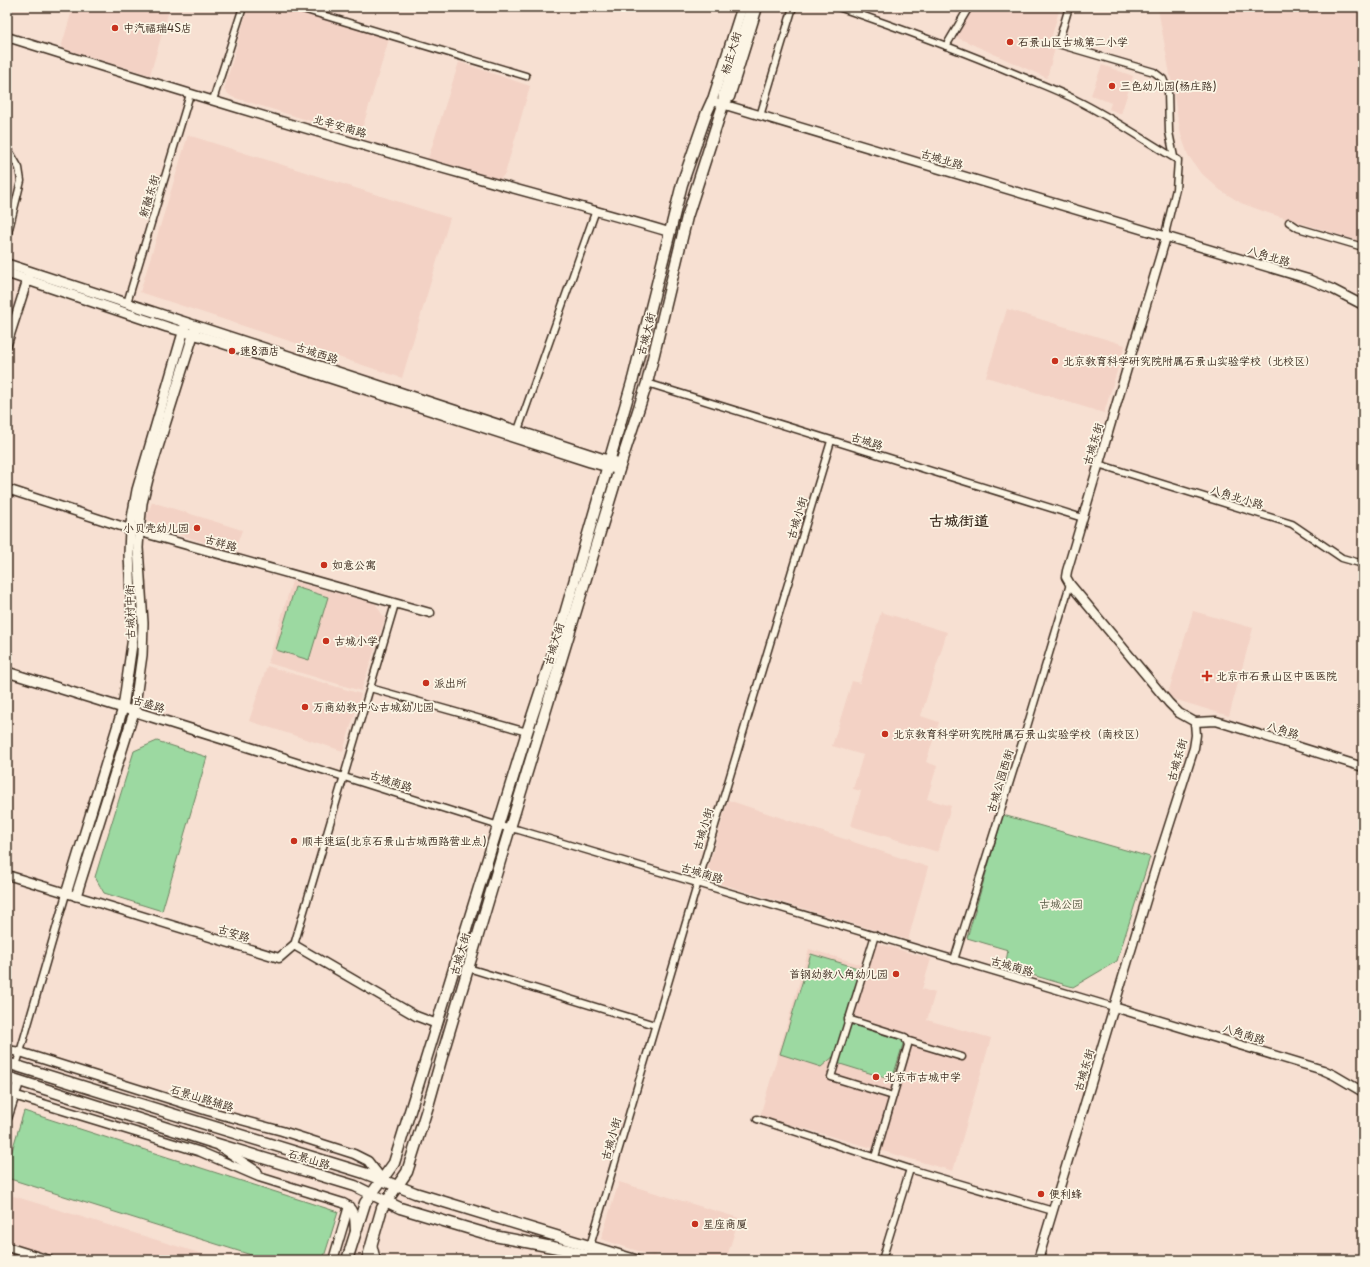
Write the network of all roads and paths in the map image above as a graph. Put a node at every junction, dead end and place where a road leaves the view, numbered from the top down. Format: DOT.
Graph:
graph roads {
  1 [pos="243,7"];
  2 [pos="296,7"];
  3 [pos="742,7"];
  4 [pos="750,7"];
  5 [pos="758,7"];
  6 [pos="794,7"];
  7 [pos="838,7"];
  8 [pos="969,7"];
  9 [pos="1069,7"];
  10 [pos="7,37"];
  11 [pos="946,46"];
  12 [pos="526,76"];
  13 [pos="190,94"];
  14 [pos="213,100"];
  15 [pos="712,101"];
  16 [pos="723,105"];
  17 [pos="760,116"];
  18 [pos="7,147"];
  19 [pos="1174,157"];
  20 [pos="596,210"];
  21 [pos="1289,222"];
  22 [pos="669,232"];
  23 [pos="7,237"];
  24 [pos="1166,237"];
  25 [pos="1363,247"];
  26 [pos="7,264"];
  27 [pos="7,273"];
  28 [pos="28,276"];
  29 [pos="127,303"];
  30 [pos="1363,304"];
  31 [pos="185,327"];
  32 [pos="194,330"];
  33 [pos="7,344"];
  34 [pos="647,383"];
  35 [pos="518,430"];
  36 [pos="831,441"];
  37 [pos="608,464"];
  38 [pos="1098,464"];
  39 [pos="620,467"];
  40 [pos="7,489"];
  41 [pos="1082,518"];
  42 [pos="135,530"];
  43 [pos="1363,564"];
  44 [pos="1070,584"];
  45 [pos="395,604"];
  46 [pos="430,613"];
  47 [pos="7,672"];
  48 [pos="370,688"];
  49 [pos="122,708"];
  50 [pos="134,712"];
  51 [pos="1195,722"];
  52 [pos="527,732"];
  53 [pos="284,758"];
  54 [pos="1363,766"];
  55 [pos="344,777"];
  56 [pos="499,826"];
  57 [pos="510,828"];
  58 [pos="7,875"];
  59 [pos="698,882"];
  60 [pos="71,895"];
  61 [pos="875,935"];
  62 [pos="294,945"];
  63 [pos="954,960"];
  64 [pos="468,968"];
  65 [pos="1114,1007"];
  66 [pos="848,1019"];
  67 [pos="437,1024"];
  68 [pos="655,1025"];
  69 [pos="906,1040"];
  70 [pos="7,1050"];
  71 [pos="20,1052"];
  72 [pos="962,1057"];
  73 [pos="12,1064"];
  74 [pos="11,1081"];
  75 [pos="1363,1092"];
  76 [pos="10,1094"];
  77 [pos="893,1096"];
  78 [pos="7,1118"];
  79 [pos="756,1119"];
  80 [pos="214,1143"];
  81 [pos="875,1157"];
  82 [pos="910,1169"];
  83 [pos="382,1180"];
  84 [pos="278,1182"];
  85 [pos="398,1186"];
  86 [pos="371,1194"];
  87 [pos="387,1201"];
  88 [pos="349,1206"];
  89 [pos="1053,1211"];
  90 [pos="355,1235"];
  91 [pos="372,1244"];
  92 [pos="590,1246"];
  93 [pos="7,1247"];
  94 [pos="49,1260"];
  95 [pos="333,1260"];
  96 [pos="347,1260"];
  97 [pos="367,1260"];
  98 [pos="376,1260"];
  99 [pos="605,1260"];
  100 [pos="635,1260"];
  101 [pos="882,1260"];
  102 [pos="1038,1260"];
  1 -- 14 [label="street"];
  2 -- 12 [label="street"];
  3 -- 15 [label="main road, 杨庄大街"];
  4 -- 16 [label="main road"];
  5 -- 16 [label="street, 杨庄大街"];
  6 -- 17 [label="street"];
  7 -- 11 [label="street"];
  8 -- 11 [label="street"];
  9 -- 19 [label="street"];
  10 -- 13 [label="street, 北辛安南路"];
  11 -- 19 [label="street"];
  13 -- 14 [label="street, 北辛安南路"];
  13 -- 29 [label="street, 新融东街"];
  14 -- 20 [label="street, 北辛安南路"];
  15 -- 16 [label="street, 古城北路"];
  15 -- 22 [label="main road, 古城大街"];
  16 -- 17 [label="street, 古城北路"];
  16 -- 34 [label="main road, 古城大街"];
  17 -- 24 [label="street, 古城北路"];
  18 -- 23 [label="street"];
  19 -- 24 [label="street"];
  20 -- 22 [label="street, 北辛安南路"];
  20 -- 35 [label="street"];
  21 -- 25 [label="street"];
  22 -- 37 [label="main road, 古城大街"];
  24 -- 30 [label="street, 八角北路"];
  24 -- 38 [label="street, 古城东街"];
  26 -- 28 [label="main road, 古城西路"];
  27 -- 28 [label="main road, 古城西路"];
  28 -- 29 [label="main road, 古城西路"];
  28 -- 31 [label="main road, 古城西路"];
  28 -- 33 [label="street"];
  29 -- 31 [label="main road, 古城西路"];
  31 -- 32 [label="main road, 古城西路"];
  31 -- 42 [label="main road, 古城村中街"];
  32 -- 35 [label="main road, 古城西路"];
  32 -- 37 [label="main road, 古城西路"];
  32 -- 42 [label="main road, 古城村中街"];
  34 -- 36 [label="street, 古城路"];
  34 -- 39 [label="main road, 古城大街"];
  35 -- 37 [label="main road, 古城西路"];
  36 -- 41 [label="street, 古城路"];
  36 -- 59 [label="street, 古城小街"];
  37 -- 39 [label="main road, 古城西路"];
  37 -- 52 [label="main road, 古城大街"];
  38 -- 41 [label="street, 古城东街"];
  38 -- 43 [label="street, 八角北小路"];
  39 -- 57 [label="main road, 古城大街"];
  40 -- 42 [label="street, 古祥路"];
  41 -- 44 [label="street, 古城东街"];
  42 -- 45 [label="street, 古祥路"];
  42 -- 49 [label="main road, 古城村中街"];
  42 -- 50 [label="main road, 古城村中街"];
  44 -- 51 [label="street"];
  44 -- 63 [label="street, 古城公园西街"];
  45 -- 46 [label="street, 古祥路"];
  45 -- 48 [label="street"];
  47 -- 49 [label="main road, 古盛路"];
  48 -- 52 [label="street"];
  48 -- 55 [label="street"];
  49 -- 50 [label="main road, 古盛路"];
  49 -- 60 [label="main road, 古城村中街"];
  50 -- 53 [label="main road, 古盛路"];
  50 -- 60 [label="main road, 古城村中街"];
  51 -- 54 [label="street, 八角路"];
  51 -- 65 [label="street, 古城东街"];
  52 -- 56 [label="main road, 古城大街"];
  53 -- 55 [label="street, 古城南路"];
  55 -- 56 [label="street, 古城南路"];
  55 -- 62 [label="street"];
  56 -- 57 [label="street, 古城南路"];
  56 -- 67 [label="main road, 古城大街"];
  57 -- 59 [label="street, 古城南路"];
  57 -- 64 [label="main road, 古城大街"];
  58 -- 60 [label="street, 古安路"];
  59 -- 61 [label="street, 古城南路"];
  59 -- 68 [label="street, 古城小街"];
  60 -- 62 [label="street, 古安路"];
  60 -- 71 [label="street"];
  61 -- 63 [label="street, 古城南路"];
  61 -- 66 [label="street"];
  62 -- 67 [label="street"];
  63 -- 65 [label="street, 古城南路"];
  64 -- 68 [label="street"];
  64 -- 85 [label="main road, 古城大街"];
  65 -- 75 [label="street, 八角南路"];
  65 -- 89 [label="street, 古城东街"];
  66 -- 69 [label="street"];
  66 -- 77 [label="street"];
  67 -- 83 [label="main road, 古城大街"];
  68 -- 92 [label="street, 古城小街"];
  69 -- 72 [label="street"];
  69 -- 77 [label="street"];
  70 -- 71 [label="street, 石景山路辅路"];
  71 -- 73 [label="street"];
  71 -- 83 [label="street, 石景山路辅路"];
  73 -- 83 [label="main road, 石景山路"];
  74 -- 76 [label="main road"];
  74 -- 80 [label="main road, 石景山路"];
  76 -- 78 [label="main road"];
  76 -- 84 [label="street"];
  77 -- 81 [label="street"];
  79 -- 81 [label="street"];
  80 -- 84 [label="street"];
  80 -- 86 [label="main road, 石景山路"];
  81 -- 82 [label="street"];
  82 -- 89 [label="street"];
  82 -- 101 [label="street"];
  83 -- 85 [label="main road, 石景山路"];
  83 -- 86 [label="main road, 古城大街"];
  84 -- 88 [label="street"];
  85 -- 87 [label="main road, 古城大街"];
  85 -- 92 [label="main road"];
  86 -- 87 [label="main road, 石景山路"];
  86 -- 90 [label="main road, 古城大街"];
  87 -- 91 [label="main road, 古城大街"];
  87 -- 99 [label="main road, 石景山路"];
  88 -- 90 [label="street"];
  88 -- 95 [label="street"];
  89 -- 102 [label="street, 古城东街"];
  90 -- 96 [label="main road, 古城大街"];
  91 -- 97 [label="main road, 古城大街"];
  91 -- 98 [label="street"];
  92 -- 100 [label="main road"];
  93 -- 94 [label="street"];
}
